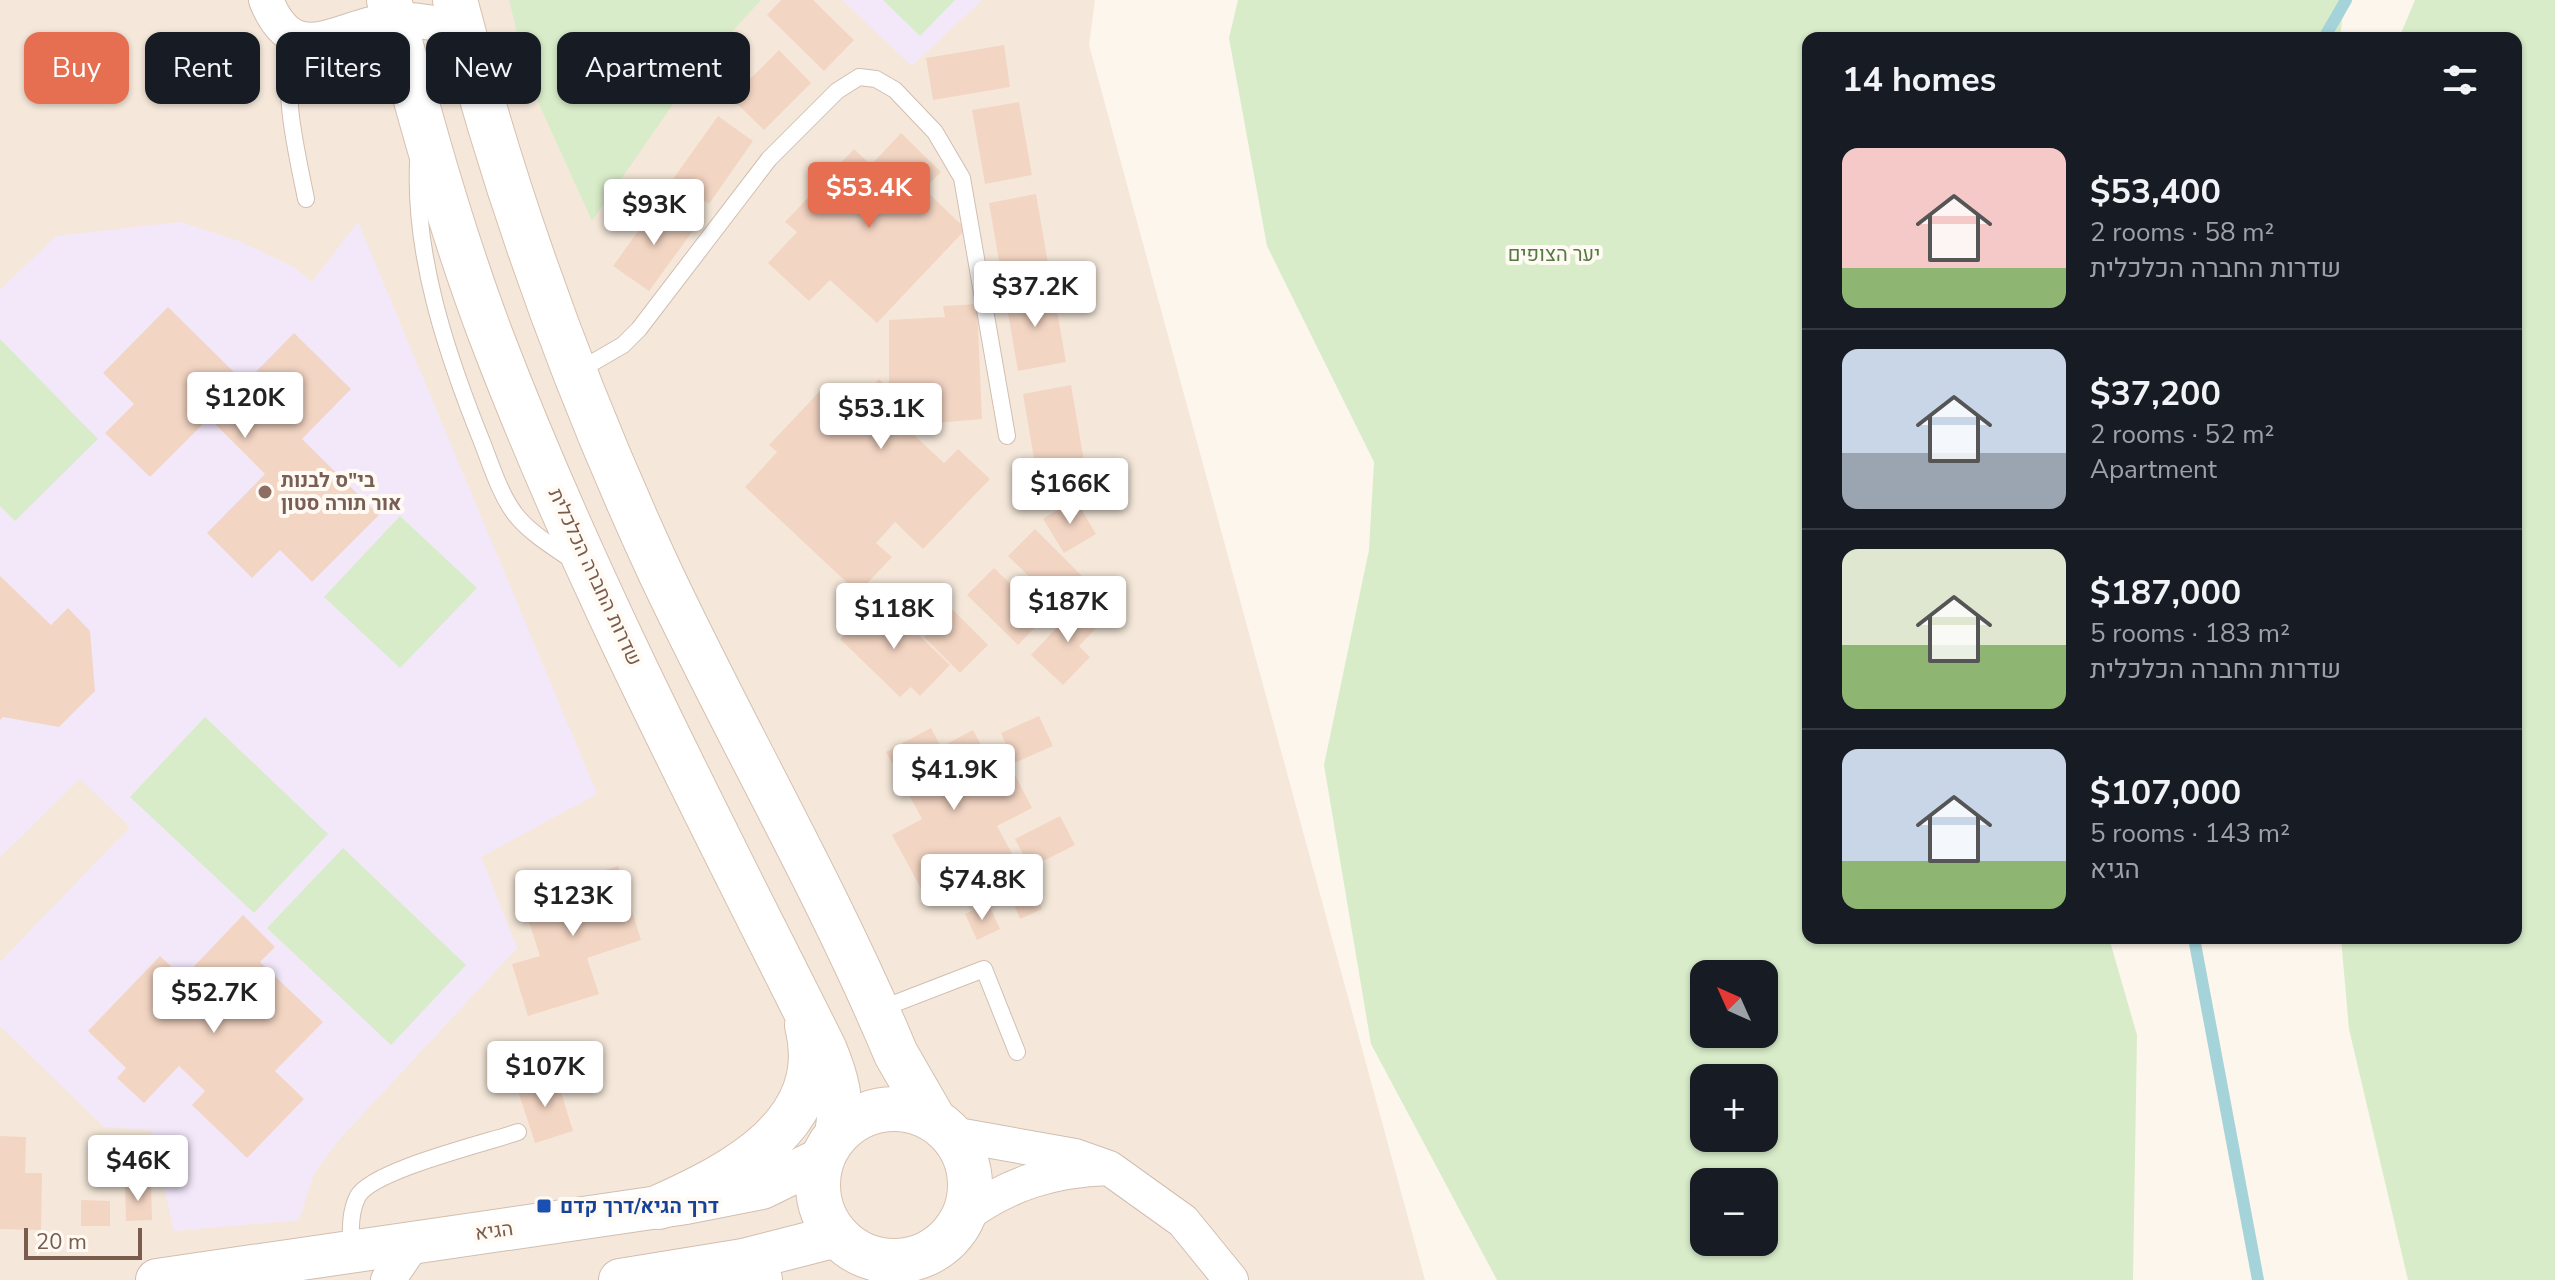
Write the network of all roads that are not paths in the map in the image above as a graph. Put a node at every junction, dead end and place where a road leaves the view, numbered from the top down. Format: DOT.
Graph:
graph roads {
  1 [pos="266,0"];
  2 [pos="392,10"];
  3 [pos="458,14"];
  4 [pos="285,32"];
  5 [pos="333,32"];
  6 [pos="289,104"];
  7 [pos="306,199"];
  8 [pos="575,373"];
  9 [pos="1007,436"];
  10 [pos="800,999"];
  11 [pos="876,1010"];
  12 [pos="1017,1052"];
  13 [pos="943,1127"];
  14 [pos="518,1132"];
  15 [pos="830,1146"];
  16 [pos="1109,1168"];
  17 [pos="659,1207"];
  18 [pos="957,1226"];
  19 [pos="414,1242"];
  20 [pos="351,1252"];
  21 [pos="854,1256"];
  22 [pos="697,1269"];
  23 [pos="157,1280"];
  24 [pos="388,1280"];
  25 [pos="620,1280"];
  26 [pos="760,1280"];
  27 [pos="941,1280"];
  28 [pos="1231,1280"];
  1 -- 4 [label="street"];
  2 -- 3 [label="street"];
  2 -- 5 [label="street"];
  2 -- 10 [label="main road, שדרות החברה הכלכלית"];
  3 -- 8 [label="main road"];
  6 -- 7 [label="lane"];
  8 -- 9 [label="lane"];
  8 -- 11 [label="main road"];
  10 -- 15 [label="main road, שדרות החברה הכלכלית"];
  10 -- 17 [label="main road"];
  11 -- 12 [label="lane"];
  11 -- 13 [label="main road"];
  13 -- 15 [label="main road"];
  13 -- 16 [label="street"];
  13 -- 18 [label="main road"];
  14 -- 20 [label="lane"];
  15 -- 17 [label="street, הגיא"];
  15 -- 21 [label="main road"];
  16 -- 18 [label="street"];
  16 -- 28 [label="street"];
  17 -- 19 [label="street, הגיא"];
  18 -- 21 [label="main road"];
  18 -- 27 [label="main road"];
  19 -- 20 [label="street, הגיא"];
  19 -- 24 [label="street"];
  20 -- 23 [label="street, הגיא"];
  21 -- 22 [label="street"];
  22 -- 25 [label="street"];
  22 -- 26 [label="main road"];
}
